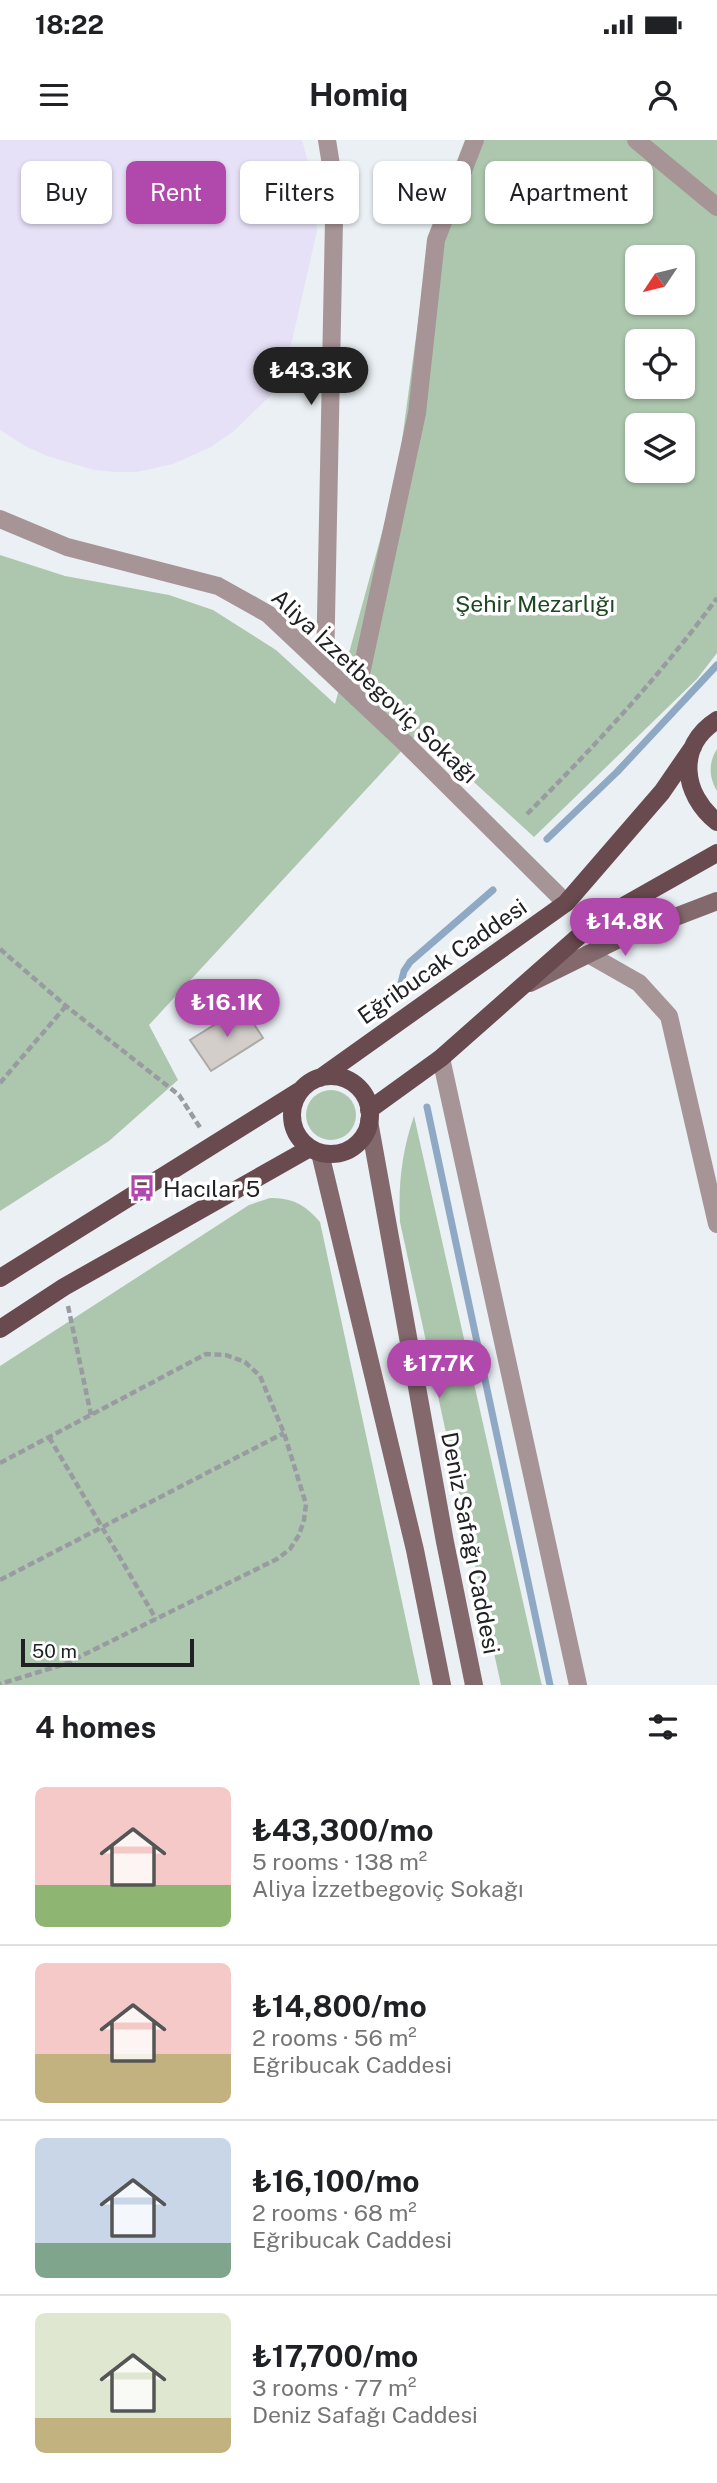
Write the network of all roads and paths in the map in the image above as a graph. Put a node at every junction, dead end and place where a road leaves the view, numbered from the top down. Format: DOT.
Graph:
graph roads {
  1 [pos="327,140"];
  2 [pos="475,140"];
  3 [pos="636,140"];
  4 [pos="717,207"];
  5 [pos="0,519"];
  6 [pos="717,598"];
  7 [pos="325,668"];
  8 [pos="356,697"];
  9 [pos="715,721"];
  10 [pos="693,747"];
  11 [pos="527,814"];
  12 [pos="717,821"];
  13 [pos="717,853"];
  14 [pos="717,901"];
  15 [pos="566,904"];
  16 [pos="0,949"];
  17 [pos="588,954"];
  18 [pos="521,988"];
  19 [pos="66,1006"];
  20 [pos="441,1058"];
  21 [pos="320,1078"];
  22 [pos="0,1083"];
  23 [pos="301,1090"];
  24 [pos="369,1115"];
  25 [pos="212,1144"];
  26 [pos="315,1150"];
  27 [pos="717,1224"];
  28 [pos="0,1278"];
  29 [pos="64,1287"];
  30 [pos="0,1329"];
  31 [pos="91,1415"];
  32 [pos="284,1433"];
  33 [pos="49,1437"];
  34 [pos="0,1463"];
  35 [pos="102,1528"];
  36 [pos="0,1580"];
  37 [pos="156,1619"];
  38 [pos="0,1684"];
  39 [pos="442,1685"];
  40 [pos="474,1685"];
  41 [pos="578,1685"];
  1 -- 7 [label="street"];
  2 -- 8 [label="street"];
  3 -- 4 [label="street"];
  5 -- 7 [label="street, Aliya İzzetbegoviç Sokağı"];
  6 -- 11 [label="path"];
  7 -- 8 [label="street, Aliya İzzetbegoviç Sokağı"];
  8 -- 15 [label="street, Aliya İzzetbegoviç Sokağı"];
  9 -- 10 [label="main road, Eğribucak Caddesi"];
  10 -- 12 [label="main road"];
  10 -- 15 [label="main road, Eğribucak Caddesi"];
  13 -- 18 [label="main road"];
  14 -- 17 [label="main road"];
  15 -- 21 [label="main road, Eğribucak Caddesi"];
  16 -- 19 [label="path"];
  17 -- 18 [label="main road"];
  17 -- 27 [label="street"];
  18 -- 20 [label="main road"];
  19 -- 22 [label="path"];
  19 -- 25 [label="path"];
  20 -- 24 [label="main road"];
  20 -- 41 [label="street"];
  21 -- 23 [label="main road"];
  21 -- 24 [label="main road"];
  23 -- 25 [label="main road"];
  23 -- 26 [label="main road"];
  24 -- 26 [label="main road"];
  24 -- 40 [label="main road, Deniz Safağı Caddesi"];
  25 -- 28 [label="main road"];
  26 -- 29 [label="main road"];
  26 -- 39 [label="main road"];
  29 -- 30 [label="main road"];
  29 -- 31 [label="path"];
  31 -- 32 [label="path"];
  31 -- 33 [label="path"];
  32 -- 35 [label="path"];
  32 -- 37 [label="path"];
  33 -- 34 [label="path"];
  33 -- 35 [label="path"];
  35 -- 36 [label="path"];
  35 -- 37 [label="path"];
  37 -- 38 [label="path"];
}
